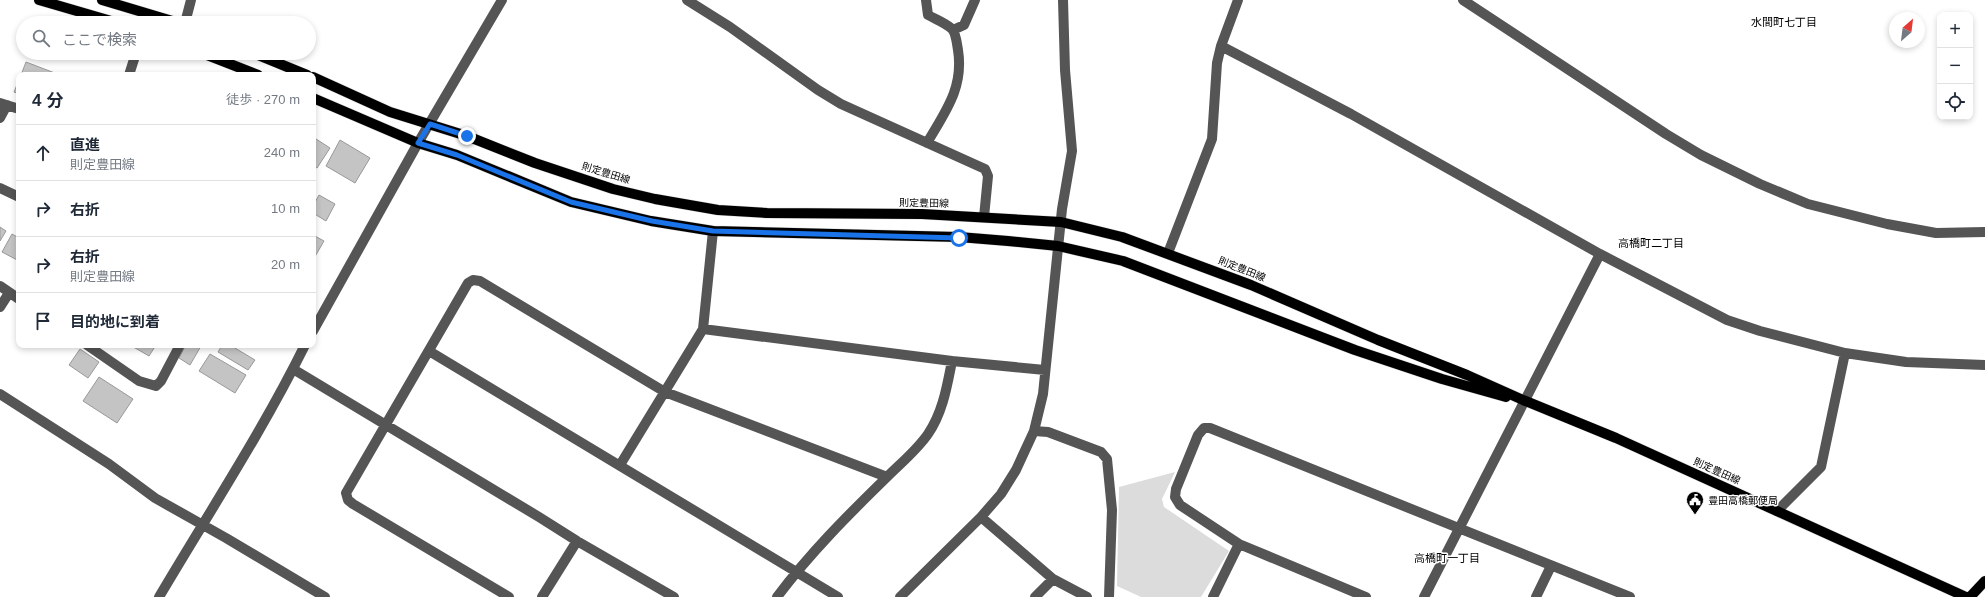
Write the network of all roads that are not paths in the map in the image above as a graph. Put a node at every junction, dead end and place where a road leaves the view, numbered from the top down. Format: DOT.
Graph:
graph roads {
  1 [pos="39,0"];
  2 [pos="102,0"];
  3 [pos="191,0"];
  4 [pos="502,0"];
  5 [pos="687,0"];
  6 [pos="926,0"];
  7 [pos="975,0"];
  8 [pos="1063,0"];
  9 [pos="1238,0"];
  10 [pos="1463,0"];
  11 [pos="94,16"];
  12 [pos="156,16"];
  13 [pos="186,16"];
  14 [pos="953,30"];
  15 [pos="1221,46"];
  16 [pos="134,60"];
  17 [pos="220,60"];
  18 [pos="270,60"];
  19 [pos="130,72"];
  20 [pos="250,72"];
  21 [pos="300,72"];
  22 [pos="316,78"];
  23 [pos="316,99"];
  24 [pos="4,104"];
  25 [pos="16,108"];
  26 [pos="0,118"];
  27 [pos="430,124"];
  28 [pos="418,143"];
  29 [pos="927,144"];
  30 [pos="0,188"];
  31 [pos="16,196"];
  32 [pos="984,217"];
  33 [pos="1061,222"];
  34 [pos="713,231"];
  35 [pos="1985,232"];
  36 [pos="1058,246"];
  37 [pos="1168,253"];
  38 [pos="1600,254"];
  39 [pos="0,286"];
  40 [pos="9,293"];
  41 [pos="16,297"];
  42 [pos="0,307"];
  43 [pos="316,325"];
  44 [pos="703,328"];
  45 [pos="90,348"];
  46 [pos="178,348"];
  47 [pos="304,348"];
  48 [pos="429,351"];
  49 [pos="1845,353"];
  50 [pos="952,361"];
  51 [pos="1985,365"];
  52 [pos="293,369"];
  53 [pos="1045,370"];
  54 [pos="665,392"];
  55 [pos="0,394"];
  56 [pos="1523,400"];
  57 [pos="386,424"];
  58 [pos="1034,431"];
  59 [pos="620,464"];
  60 [pos="887,477"];
  61 [pos="1776,511"];
  62 [pos="981,517"];
  63 [pos="202,524"];
  64 [pos="1459,530"];
  65 [pos="577,541"];
  66 [pos="1239,544"];
  67 [pos="1551,566"];
  68 [pos="796,572"];
  69 [pos="1052,580"];
  70 [pos="1985,581"];
  71 [pos="159,597"];
  72 [pos="325,597"];
  73 [pos="509,597"];
  74 [pos="542,597"];
  75 [pos="674,597"];
  76 [pos="777,597"];
  77 [pos="838,597"];
  78 [pos="900,597"];
  79 [pos="1035,597"];
  80 [pos="1086,597"];
  81 [pos="1109,597"];
  82 [pos="1213,597"];
  83 [pos="1366,597"];
  84 [pos="1424,597"];
  85 [pos="1536,597"];
  86 [pos="1630,597"];
  87 [pos="1966,597"];
  88 [pos="1970,597"];
  1 -- 11 [label="main road"];
  2 -- 12 [label="main road"];
  3 -- 13 [label="street"];
  4 -- 27 [label="street"];
  5 -- 29 [label="street"];
  6 -- 14 [label="street"];
  7 -- 14 [label="street"];
  8 -- 33 [label="street"];
  9 -- 15 [label="street"];
  10 -- 35 [label="street"];
  14 -- 29 [label="street"];
  15 -- 37 [label="street"];
  15 -- 38 [label="street"];
  16 -- 19 [label="street"];
  17 -- 20 [label="main road"];
  18 -- 21 [label="main road"];
  22 -- 27 [label="main road, 則定豊田線"];
  23 -- 28 [label="main road, 則定豊田線"];
  24 -- 25 [label="street"];
  24 -- 26 [label="street"];
  27 -- 28 [label="street"];
  27 -- 32 [label="main road, 則定豊田線"];
  28 -- 34 [label="main road, 則定豊田線"];
  28 -- 43 [label="street"];
  29 -- 32 [label="street"];
  30 -- 31 [label="street"];
  32 -- 33 [label="main road, 則定豊田線"];
  33 -- 36 [label="street"];
  33 -- 37 [label="main road, 則定豊田線"];
  34 -- 36 [label="main road, 則定豊田線"];
  34 -- 44 [label="street"];
  36 -- 53 [label="street"];
  36 -- 56 [label="main road, 則定豊田線"];
  37 -- 56 [label="main road, 則定豊田線"];
  38 -- 49 [label="street"];
  38 -- 56 [label="street"];
  39 -- 40 [label="street"];
  40 -- 41 [label="street"];
  40 -- 42 [label="street"];
  44 -- 50 [label="street"];
  44 -- 54 [label="street"];
  45 -- 46 [label="street"];
  47 -- 52 [label="street"];
  48 -- 54 [label="street"];
  48 -- 57 [label="street"];
  48 -- 59 [label="street"];
  49 -- 51 [label="street"];
  49 -- 61 [label="street"];
  50 -- 53 [label="street"];
  50 -- 60 [label="street"];
  52 -- 57 [label="street"];
  52 -- 63 [label="street"];
  53 -- 58 [label="street"];
  54 -- 59 [label="street"];
  54 -- 60 [label="street"];
  55 -- 63 [label="street"];
  56 -- 61 [label="main road, 則定豊田線"];
  56 -- 64 [label="street"];
  57 -- 65 [label="street"];
  57 -- 73 [label="street"];
  58 -- 62 [label="street"];
  58 -- 81 [label="street"];
  59 -- 68 [label="street"];
  60 -- 68 [label="street"];
  61 -- 87 [label="main road, 則定豊田線"];
  62 -- 69 [label="street"];
  62 -- 78 [label="street"];
  63 -- 71 [label="street"];
  63 -- 72 [label="street"];
  64 -- 66 [label="street"];
  64 -- 67 [label="street"];
  64 -- 84 [label="street"];
  65 -- 74 [label="street"];
  65 -- 75 [label="street"];
  66 -- 82 [label="street"];
  66 -- 83 [label="street"];
  67 -- 85 [label="street"];
  67 -- 86 [label="street"];
  68 -- 76 [label="street"];
  68 -- 77 [label="street"];
  69 -- 79 [label="street"];
  69 -- 80 [label="street"];
  70 -- 88 [label="main road"];
}
